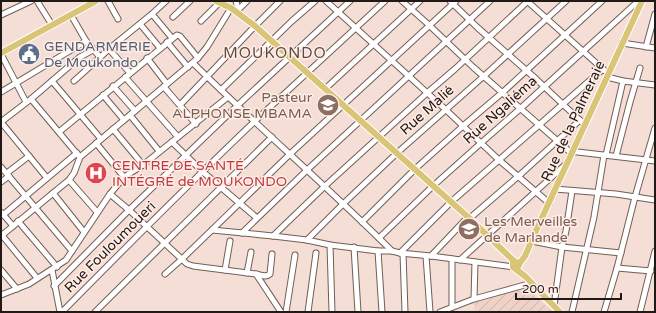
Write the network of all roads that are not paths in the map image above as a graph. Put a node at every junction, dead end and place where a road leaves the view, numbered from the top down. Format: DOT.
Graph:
graph roads {
  1 [pos="31,1"];
  2 [pos="38,1"];
  3 [pos="96,1"];
  4 [pos="108,1"];
  5 [pos="166,1"];
  6 [pos="190,1"];
  7 [pos="247,1"];
  8 [pos="280,1"];
  9 [pos="315,1"];
  10 [pos="326,1"];
  11 [pos="350,1"];
  12 [pos="385,1"];
  13 [pos="402,1"];
  14 [pos="420,1"];
  15 [pos="490,1"];
  16 [pos="528,1"];
  17 [pos="566,1"];
  18 [pos="602,1"];
  19 [pos="640,1"];
  20 [pos="218,2"];
  21 [pos="236,2"];
  22 [pos="453,2"];
  23 [pos="231,8"];
  24 [pos="411,10"];
  25 [pos="338,11"];
  26 [pos="239,12"];
  27 [pos="152,14"];
  28 [pos="655,14"];
  29 [pos="1,15"];
  30 [pos="71,15"];
  31 [pos="173,17"];
  32 [pos="546,18"];
  33 [pos="118,19"];
  34 [pos="470,20"];
  35 [pos="201,21"];
  36 [pos="140,24"];
  37 [pos="52,25"];
  38 [pos="429,25"];
  39 [pos="255,26"];
  40 [pos="355,28"];
  41 [pos="565,35"];
  42 [pos="488,37"];
  43 [pos="172,38"];
  44 [pos="86,41"];
  45 [pos="272,41"];
  46 [pos="167,42"];
  47 [pos="446,42"];
  48 [pos="622,43"];
  49 [pos="373,44"];
  50 [pos="646,47"];
  51 [pos="160,48"];
  52 [pos="655,48"];
  53 [pos="109,49"];
  54 [pos="93,50"];
  55 [pos="583,51"];
  56 [pos="1,54"];
  57 [pos="508,54"];
  58 [pos="100,57"];
  59 [pos="289,57"];
  60 [pos="147,58"];
  61 [pos="198,58"];
  62 [pos="465,60"];
  63 [pos="392,61"];
  64 [pos="193,63"];
  65 [pos="188,67"];
  66 [pos="640,68"];
  67 [pos="603,69"];
  68 [pos="526,70"];
  69 [pos="130,73"];
  70 [pos="307,73"];
  71 [pos="207,76"];
  72 [pos="408,76"];
  73 [pos="484,76"];
  74 [pos="608,76"];
  75 [pos="126,77"];
  76 [pos="52,81"];
  77 [pos="74,81"];
  78 [pos="623,81"];
  79 [pos="636,82"];
  80 [pos="16,83"];
  81 [pos="166,85"];
  82 [pos="655,85"];
  83 [pos="113,86"];
  84 [pos="544,87"];
  85 [pos="325,89"];
  86 [pos="221,90"];
  87 [pos="1,92"];
  88 [pos="503,92"];
  89 [pos="427,93"];
  90 [pos="103,95"];
  91 [pos="228,97"];
  92 [pos="31,98"];
  93 [pos="146,101"];
  94 [pos="26,102"];
  95 [pos="563,104"];
  96 [pos="180,105"];
  97 [pos="238,105"];
  98 [pos="343,105"];
  99 [pos="521,108"];
  100 [pos="445,109"];
  101 [pos="132,113"];
  102 [pos="80,114"];
  103 [pos="124,120"];
  104 [pos="360,120"];
  105 [pos="580,120"];
  106 [pos="255,121"];
  107 [pos="1,122"];
  108 [pos="196,124"];
  109 [pos="539,125"];
  110 [pos="585,125"];
  111 [pos="462,126"];
  112 [pos="655,128"];
  113 [pos="113,129"];
  114 [pos="59,132"];
  115 [pos="178,137"];
  116 [pos="272,137"];
  117 [pos="379,137"];
  118 [pos="101,139"];
  119 [pos="557,140"];
  120 [pos="172,142"];
  121 [pos="481,142"];
  122 [pos="96,143"];
  123 [pos="159,151"];
  124 [pos="572,152"];
  125 [pos="397,153"];
  126 [pos="290,154"];
  127 [pos="78,155"];
  128 [pos="186,155"];
  129 [pos="605,155"];
  130 [pos="29,156"];
  131 [pos="616,156"];
  132 [pos="646,159"];
  133 [pos="499,160"];
  134 [pos="655,161"];
  135 [pos="567,164"];
  136 [pos="143,165"];
  137 [pos="1,166"];
  138 [pos="415,169"];
  139 [pos="307,170"];
  140 [pos="203,172"];
  141 [pos="8,175"];
  142 [pos="518,176"];
  143 [pos="124,177"];
  144 [pos="47,178"];
  145 [pos="69,180"];
  146 [pos="1,182"];
  147 [pos="325,186"];
  148 [pos="433,186"];
  149 [pos="222,187"];
  150 [pos="555,189"];
  151 [pos="572,190"];
  152 [pos="536,192"];
  153 [pos="53,193"];
  154 [pos="597,193"];
  155 [pos="110,194"];
  156 [pos="26,196"];
  157 [pos="636,197"];
  158 [pos="655,200"];
  159 [pos="451,202"];
  160 [pos="240,203"];
  161 [pos="549,203"];
  162 [pos="343,204"];
  163 [pos="36,207"];
  164 [pos="129,210"];
  165 [pos="97,212"];
  166 [pos="2,214"];
  167 [pos="469,217"];
  168 [pos="257,218"];
  169 [pos="18,221"];
  170 [pos="362,222"];
  171 [pos="13,226"];
  172 [pos="147,226"];
  173 [pos="212,230"];
  174 [pos="84,232"];
  175 [pos="242,233"];
  176 [pos="1,235"];
  177 [pos="488,235"];
  178 [pos="273,236"];
  179 [pos="379,238"];
  180 [pos="307,240"];
  181 [pos="230,241"];
  182 [pos="532,241"];
  183 [pos="164,243"];
  184 [pos="330,244"];
  185 [pos="354,247"];
  186 [pos="562,248"];
  187 [pos="586,250"];
  188 [pos="72,251"];
  189 [pos="378,251"];
  190 [pos="392,251"];
  191 [pos="655,251"];
  192 [pos="251,252"];
  193 [pos="316,253"];
  194 [pos="401,253"];
  195 [pos="621,253"];
  196 [pos="272,254"];
  197 [pos="295,255"];
  198 [pos="429,256"];
  199 [pos="452,259"];
  200 [pos="182,260"];
  201 [pos="460,260"];
  202 [pos="475,262"];
  203 [pos="515,265"];
  204 [pos="54,268"];
  205 [pos="617,268"];
  206 [pos="1,270"];
  207 [pos="225,270"];
  208 [pos="651,271"];
  209 [pos="247,273"];
  210 [pos="165,274"];
  211 [pos="256,274"];
  212 [pos="37,278"];
  213 [pos="532,283"];
  214 [pos="54,286"];
  215 [pos="17,288"];
  216 [pos="1,295"];
  217 [pos="474,299"];
  218 [pos="554,306"];
  219 [pos="452,307"];
  220 [pos="61,312"];
  221 [pos="95,312"];
  222 [pos="281,312"];
  223 [pos="286,312"];
  224 [pos="308,312"];
  225 [pos="332,312"];
  226 [pos="358,312"];
  227 [pos="382,312"];
  228 [pos="405,312"];
  229 [pos="430,312"];
  230 [pos="440,312"];
  231 [pos="560,312"];
  232 [pos="572,312"];
  233 [pos="604,312"];
  234 [pos="640,312"];
  1 -- 29 [label="street"];
  2 -- 37 [label="street"];
  3 -- 30 [label="main road"];
  4 -- 33 [label="street"];
  5 -- 27 [label="street"];
  6 -- 31 [label="street"];
  7 -- 26 [label="street"];
  8 -- 39 [label="street"];
  9 -- 45 [label="street"];
  10 -- 25 [label="street"];
  11 -- 25 [label="street"];
  12 -- 40 [label="street, Rue Fouloumoueri"];
  13 -- 24 [label="street"];
  14 -- 24 [label="street"];
  15 -- 34 [label="street"];
  16 -- 32 [label="street"];
  16 -- 42 [label="street"];
  17 -- 32 [label="street, Rue Malié"];
  18 -- 41 [label="street"];
  19 -- 48 [label="main road, Rue de la Palmeraie"];
  19 -- 55 [label="street, Rue Ngaliéma"];
  20 -- 23 [label="main road"];
  20 -- 35 [label="street"];
  21 -- 26 [label="street"];
  22 -- 34 [label="street"];
  22 -- 38 [label="street"];
  23 -- 26 [label="main road"];
  23 -- 61 [label="street"];
  24 -- 38 [label="street"];
  24 -- 49 [label="street"];
  25 -- 40 [label="street"];
  25 -- 59 [label="street"];
  26 -- 39 [label="main road"];
  27 -- 36 [label="street"];
  27 -- 43 [label="street"];
  28 -- 50 [label="street"];
  30 -- 37 [label="main road"];
  30 -- 44 [label="street"];
  32 -- 41 [label="street"];
  32 -- 57 [label="street, Rue Malié"];
  34 -- 42 [label="street"];
  34 -- 47 [label="street"];
  36 -- 51 [label="street"];
  36 -- 53 [label="street"];
  37 -- 56 [label="main road"];
  38 -- 47 [label="street"];
  38 -- 63 [label="street"];
  39 -- 45 [label="main road"];
  39 -- 71 [label="street"];
  40 -- 49 [label="street"];
  40 -- 70 [label="street, Rue Fouloumoueri"];
  41 -- 55 [label="street"];
  41 -- 68 [label="street"];
  42 -- 57 [label="street"];
  42 -- 62 [label="street"];
  43 -- 46 [label="street"];
  43 -- 61 [label="street"];
  44 -- 54 [label="street"];
  44 -- 80 [label="street"];
  45 -- 59 [label="main road"];
  45 -- 86 [label="street"];
  46 -- 51 [label="street"];
  46 -- 65 [label="street"];
  47 -- 62 [label="street"];
  47 -- 72 [label="street"];
  48 -- 50 [label="street"];
  48 -- 74 [label="main road, Rue de la Palmeraie"];
  49 -- 63 [label="street"];
  49 -- 85 [label="street"];
  50 -- 52 [label="street"];
  51 -- 60 [label="street"];
  53 -- 58 [label="street"];
  53 -- 69 [label="street"];
  54 -- 58 [label="street"];
  54 -- 76 [label="street"];
  55 -- 67 [label="street"];
  55 -- 84 [label="street, Rue Ngaliéma"];
  56 -- 80 [label="street"];
  57 -- 68 [label="street"];
  57 -- 73 [label="street, Rue Malié"];
  58 -- 77 [label="street"];
  59 -- 70 [label="main road"];
  59 -- 97 [label="street"];
  60 -- 69 [label="street"];
  60 -- 81 [label="street"];
  61 -- 64 [label="street"];
  62 -- 73 [label="street"];
  62 -- 89 [label="street"];
  63 -- 72 [label="street"];
  63 -- 98 [label="street"];
  64 -- 65 [label="street"];
  64 -- 71 [label="street"];
  65 -- 81 [label="street"];
  66 -- 79 [label="street"];
  67 -- 74 [label="street"];
  67 -- 95 [label="street"];
  68 -- 84 [label="street"];
  68 -- 88 [label="street"];
  69 -- 75 [label="street"];
  70 -- 85 [label="main road"];
  70 -- 106 [label="street, Rue Fouloumoueri"];
  71 -- 86 [label="street"];
  71 -- 96 [label="street"];
  72 -- 89 [label="street"];
  72 -- 104 [label="street"];
  73 -- 88 [label="street"];
  73 -- 100 [label="street, Rue Malié"];
  74 -- 78 [label="street"];
  74 -- 110 [label="main road, Rue de la Palmeraie"];
  75 -- 83 [label="street"];
  75 -- 93 [label="street"];
  76 -- 92 [label="street"];
  76 -- 102 [label="street"];
  78 -- 79 [label="street"];
  78 -- 129 [label="street"];
  79 -- 82 [label="street"];
  79 -- 131 [label="street"];
  80 -- 87 [label="street"];
  80 -- 94 [label="street"];
  81 -- 93 [label="street"];
  81 -- 96 [label="street"];
  83 -- 90 [label="street"];
  83 -- 101 [label="street"];
  84 -- 95 [label="street"];
  84 -- 99 [label="street, Rue Ngaliéma"];
  85 -- 98 [label="main road"];
  86 -- 91 [label="street"];
  88 -- 99 [label="street"];
  88 -- 111 [label="street"];
  89 -- 100 [label="street"];
  89 -- 117 [label="street"];
  90 -- 102 [label="street"];
  90 -- 103 [label="street"];
  91 -- 97 [label="street"];
  91 -- 108 [label="street"];
  92 -- 94 [label="street"];
  92 -- 114 [label="street"];
  93 -- 101 [label="street"];
  93 -- 115 [label="street"];
  94 -- 107 [label="street"];
  95 -- 105 [label="street"];
  95 -- 109 [label="street"];
  96 -- 108 [label="street"];
  97 -- 106 [label="street"];
  97 -- 128 [label="street"];
  98 -- 104 [label="main road"];
  98 -- 126 [label="street"];
  99 -- 109 [label="street"];
  99 -- 121 [label="street, Rue Ngaliéma"];
  100 -- 111 [label="street"];
  100 -- 125 [label="street, Rue Malié"];
  101 -- 103 [label="street"];
  101 -- 123 [label="street"];
  102 -- 114 [label="street"];
  102 -- 118 [label="street"];
  103 -- 113 [label="street"];
  104 -- 117 [label="main road"];
  104 -- 139 [label="street"];
  105 -- 110 [label="street"];
  105 -- 119 [label="street"];
  106 -- 116 [label="street"];
  106 -- 140 [label="street, Rue Fouloumoueri"];
  107 -- 130 [label="street"];
  108 -- 115 [label="street"];
  109 -- 119 [label="street"];
  109 -- 133 [label="street"];
  110 -- 124 [label="main road, Rue de la Palmeraie"];
  111 -- 121 [label="street"];
  111 -- 138 [label="street"];
  112 -- 132 [label="street"];
  113 -- 118 [label="street"];
  113 -- 136 [label="street"];
  114 -- 127 [label="street"];
  115 -- 120 [label="street"];
  116 -- 126 [label="street"];
  116 -- 149 [label="street"];
  117 -- 125 [label="main road"];
  117 -- 147 [label="street"];
  118 -- 122 [label="street"];
  119 -- 124 [label="street"];
  119 -- 142 [label="street"];
  120 -- 123 [label="street"];
  120 -- 128 [label="street"];
  121 -- 133 [label="street"];
  121 -- 148 [label="street, Rue Ngaliéma"];
  122 -- 127 [label="street"];
  122 -- 143 [label="street"];
  123 -- 136 [label="street"];
  124 -- 129 [label="street"];
  124 -- 135 [label="main road, Rue de la Palmeraie"];
  125 -- 138 [label="main road"];
  125 -- 162 [label="street, Rue Malié"];
  126 -- 139 [label="street"];
  126 -- 160 [label="street"];
  127 -- 144 [label="street"];
  127 -- 145 [label="street"];
  128 -- 140 [label="street"];
  128 -- 164 [label="street"];
  129 -- 131 [label="street"];
  129 -- 154 [label="street"];
  130 -- 141 [label="street"];
  130 -- 144 [label="street"];
  131 -- 132 [label="street"];
  132 -- 134 [label="street"];
  132 -- 157 [label="street"];
  133 -- 142 [label="street"];
  133 -- 159 [label="street"];
  135 -- 150 [label="main road, Rue de la Palmeraie"];
  135 -- 152 [label="street"];
  136 -- 143 [label="street"];
  137 -- 141 [label="street"];
  138 -- 148 [label="main road"];
  138 -- 170 [label="street"];
  139 -- 147 [label="street"];
  139 -- 168 [label="street"];
  140 -- 149 [label="street"];
  140 -- 172 [label="street, Rue Fouloumoueri"];
  141 -- 146 [label="street"];
  141 -- 156 [label="street"];
  142 -- 152 [label="street"];
  142 -- 167 [label="street"];
  143 -- 155 [label="street"];
  144 -- 156 [label="street"];
  145 -- 153 [label="street"];
  145 -- 165 [label="street"];
  147 -- 162 [label="street"];
  147 -- 178 [label="street"];
  148 -- 159 [label="main road"];
  148 -- 179 [label="street, Rue Ngaliéma"];
  149 -- 160 [label="street"];
  149 -- 183 [label="street"];
  150 -- 151 [label="street"];
  150 -- 161 [label="main road, Rue de la Palmeraie"];
  151 -- 154 [label="street"];
  151 -- 186 [label="street"];
  152 -- 161 [label="street"];
  152 -- 177 [label="street"];
  153 -- 163 [label="street"];
  153 -- 174 [label="street"];
  154 -- 157 [label="street"];
  154 -- 187 [label="street"];
  155 -- 164 [label="street"];
  155 -- 165 [label="street"];
  156 -- 163 [label="street"];
  156 -- 166 [label="street"];
  157 -- 158 [label="street"];
  157 -- 195 [label="street"];
  159 -- 167 [label="main road"];
  159 -- 194 [label="street"];
  160 -- 168 [label="street"];
  160 -- 173 [label="street"];
  161 -- 182 [label="main road, Rue de la Palmeraie"];
  162 -- 170 [label="street"];
  162 -- 180 [label="street, Rue Malié"];
  163 -- 169 [label="street"];
  163 -- 188 [label="street"];
  164 -- 172 [label="street"];
  164 -- 214 [label="street"];
  165 -- 174 [label="street"];
  166 -- 171 [label="street"];
  167 -- 177 [label="main road"];
  167 -- 198 [label="street"];
  168 -- 175 [label="street"];
  169 -- 171 [label="street"];
  169 -- 204 [label="street"];
  170 -- 179 [label="street"];
  171 -- 176 [label="street"];
  172 -- 183 [label="street"];
  172 -- 220 [label="street, Rue Fouloumoueri"];
  173 -- 175 [label="street"];
  173 -- 200 [label="street"];
  174 -- 188 [label="street"];
  175 -- 178 [label="street"];
  176 -- 212 [label="street"];
  177 -- 201 [label="street"];
  177 -- 203 [label="main road"];
  178 -- 180 [label="street"];
  179 -- 190 [label="street"];
  180 -- 184 [label="street"];
  181 -- 207 [label="street"];
  182 -- 186 [label="street"];
  182 -- 203 [label="main road, Rue de la Palmeraie"];
  183 -- 200 [label="street"];
  183 -- 221 [label="street"];
  184 -- 185 [label="street"];
  184 -- 225 [label="street"];
  185 -- 189 [label="street"];
  185 -- 226 [label="street"];
  186 -- 187 [label="street"];
  186 -- 218 [label="street"];
  187 -- 195 [label="street"];
  187 -- 232 [label="street"];
  188 -- 204 [label="street"];
  189 -- 190 [label="street"];
  189 -- 227 [label="street"];
  190 -- 194 [label="street"];
  191 -- 208 [label="street"];
  192 -- 209 [label="street"];
  193 -- 224 [label="street"];
  194 -- 198 [label="street"];
  194 -- 228 [label="street"];
  195 -- 205 [label="street"];
  196 -- 211 [label="street"];
  197 -- 223 [label="street"];
  198 -- 199 [label="street"];
  198 -- 229 [label="street"];
  199 -- 201 [label="street"];
  199 -- 219 [label="street"];
  200 -- 207 [label="street"];
  200 -- 210 [label="street"];
  201 -- 202 [label="street"];
  202 -- 203 [label="street"];
  202 -- 217 [label="street"];
  203 -- 213 [label="main road"];
  204 -- 212 [label="street"];
  204 -- 214 [label="street"];
  205 -- 208 [label="street"];
  205 -- 233 [label="street"];
  206 -- 215 [label="street"];
  207 -- 209 [label="street"];
  208 -- 234 [label="street"];
  209 -- 211 [label="street"];
  211 -- 222 [label="street"];
  212 -- 215 [label="street"];
  213 -- 217 [label="street"];
  213 -- 218 [label="main road"];
  214 -- 220 [label="street"];
  215 -- 216 [label="street"];
  217 -- 219 [label="street"];
  218 -- 231 [label="main road"];
  219 -- 230 [label="street"];
}
